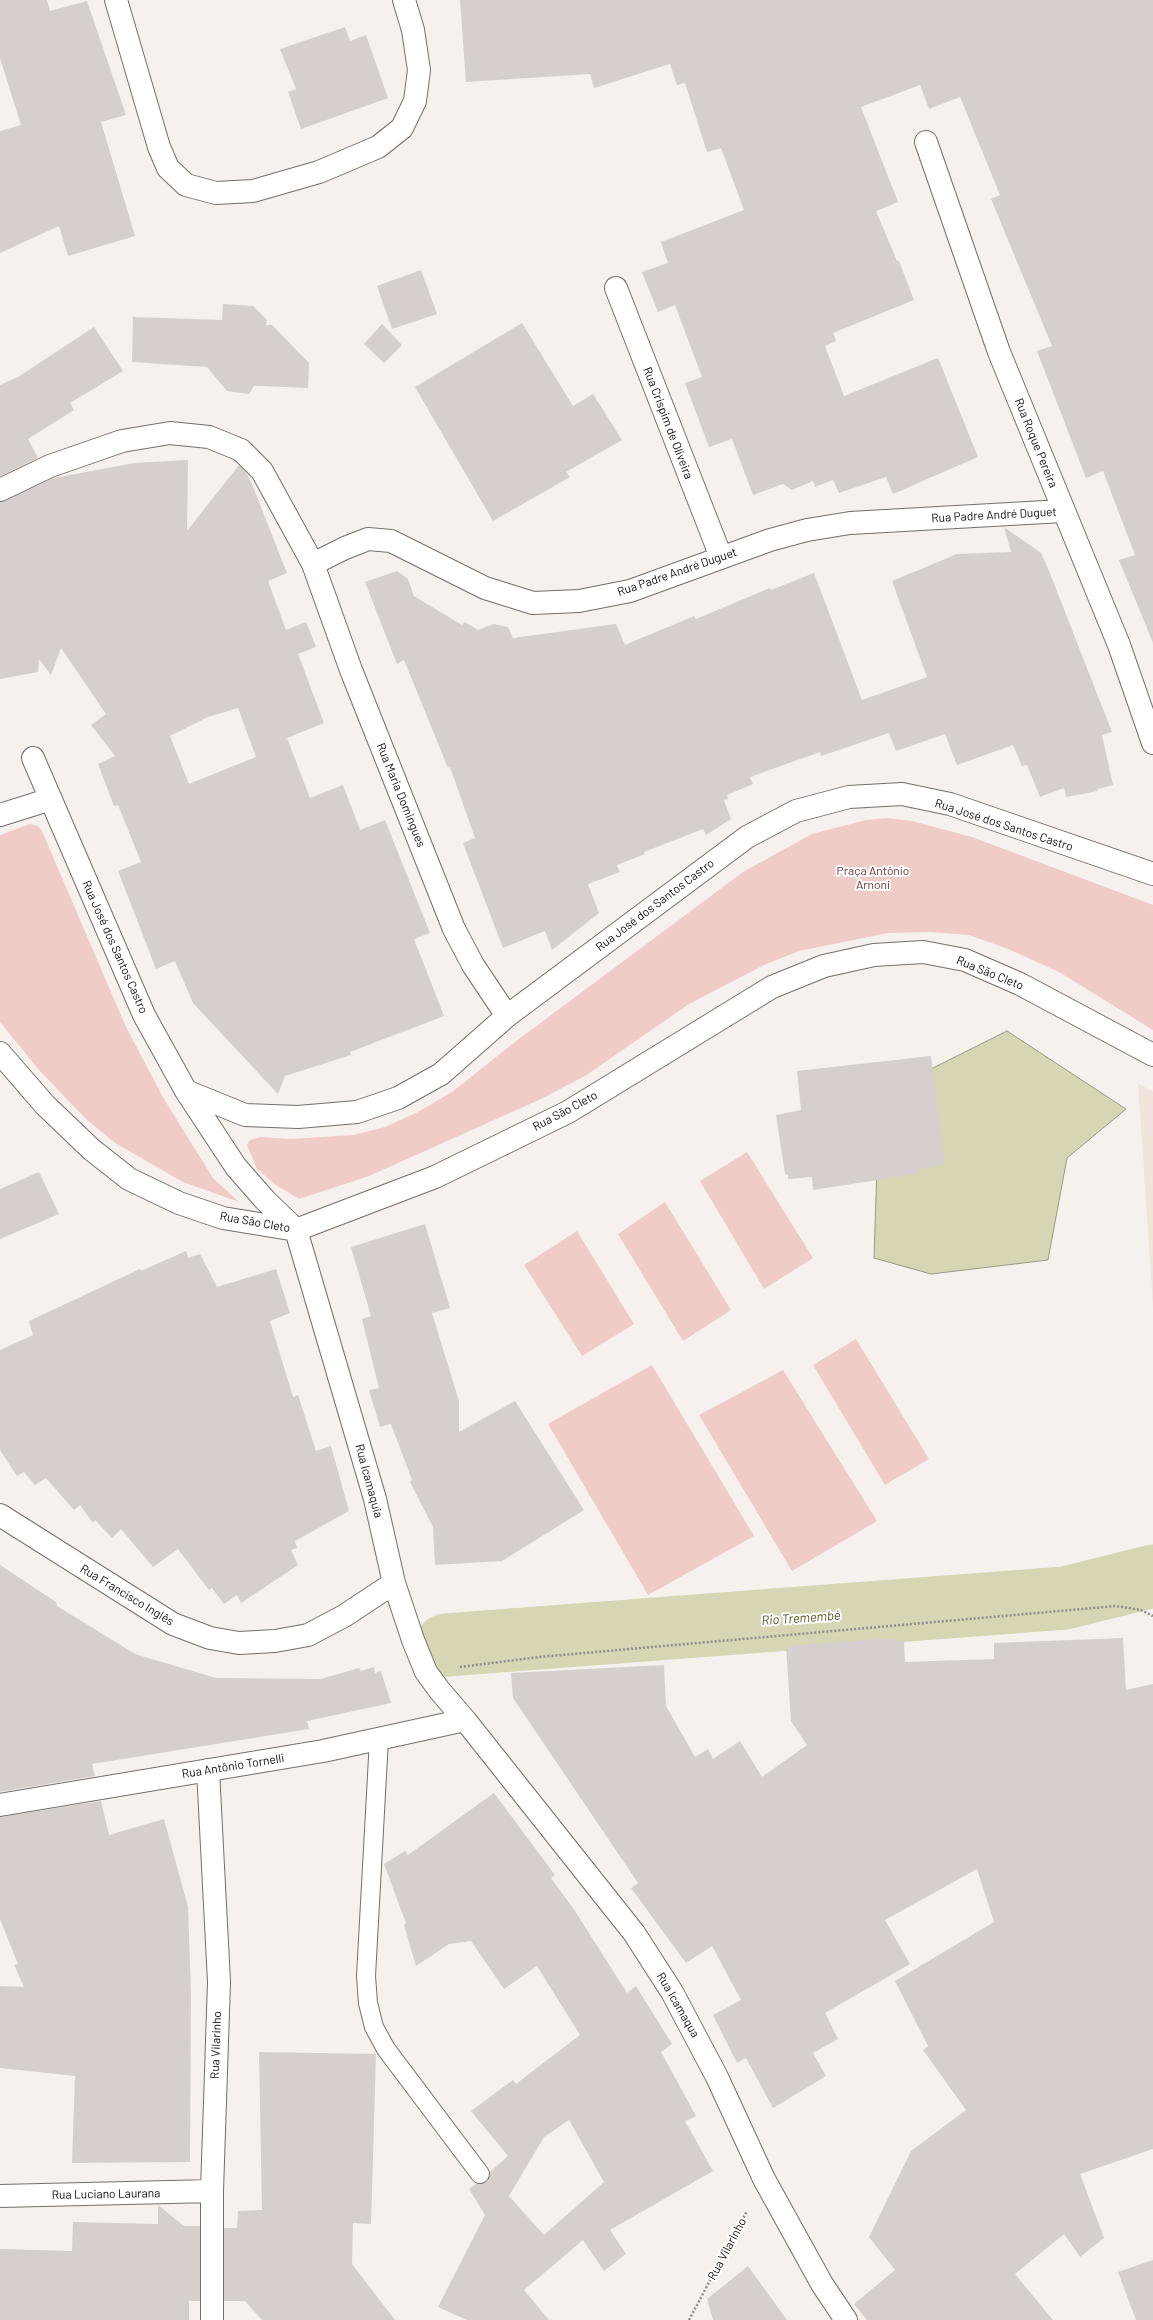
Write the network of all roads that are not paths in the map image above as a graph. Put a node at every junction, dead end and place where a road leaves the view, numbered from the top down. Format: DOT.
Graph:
graph roads {
  1 [pos="116,0"];
  2 [pos="404,0"];
  3 [pos="926,142"];
  4 [pos="616,288"];
  5 [pos="0,490"];
  6 [pos="1063,511"];
  7 [pos="721,557"];
  8 [pos="313,564"];
  9 [pos="1153,742"];
  10 [pos="33,758"];
  11 [pos="51,799"];
  12 [pos="0,815"];
  13 [pos="1153,874"];
  14 [pos="507,1016"];
  15 [pos="0,1053"];
  16 [pos="1153,1055"];
  17 [pos="186,1091"];
  18 [pos="296,1230"];
  19 [pos="0,1515"];
  20 [pos="394,1583"];
  21 [pos="465,1720"];
  22 [pos="379,1739"];
  23 [pos="208,1770"];
  24 [pos="0,1805"];
  25 [pos="480,2174"];
  26 [pos="212,2192"];
  27 [pos="0,2196"];
  28 [pos="212,2320"];
  29 [pos="846,2320"];
  1 -- 2 [label="street"];
  3 -- 6 [label="street, Rua Roque Pereira"];
  4 -- 7 [label="street, Rua Crispim de Oliveira"];
  5 -- 8 [label="street"];
  6 -- 7 [label="street, Rua Padre André Duguet"];
  6 -- 9 [label="street, Rua Roque Pereira"];
  7 -- 8 [label="street, Rua Padre André Duguet"];
  8 -- 14 [label="street, Rua Maria Domingues"];
  10 -- 11 [label="street, Rua José dos Santos Castro"];
  11 -- 12 [label="street"];
  11 -- 17 [label="street, Rua José dos Santos Castro"];
  13 -- 14 [label="street, Rua José dos Santos Castro"];
  14 -- 17 [label="street, Rua José dos Santos Castro"];
  15 -- 18 [label="street, Rua São Cleto"];
  16 -- 18 [label="street, Rua São Cleto"];
  17 -- 18 [label="street, Rua José dos Santos Castro"];
  18 -- 20 [label="street, Rua Icamaquia"];
  19 -- 20 [label="street, Rua Francisco Inglês"];
  20 -- 21 [label="street, Rua Icamaquia"];
  21 -- 22 [label="street, Rua Antônio Tornelli"];
  21 -- 29 [label="street, Rua Icamaqua"];
  22 -- 23 [label="street, Rua Antônio Tornelli"];
  22 -- 25 [label="lane"];
  23 -- 24 [label="street, Rua Antônio Tornelli"];
  23 -- 26 [label="street, Rua Vilarinho"];
  26 -- 27 [label="street, Rua Luciano Laurana"];
  26 -- 28 [label="street, Rua Vilarinho"];
}
